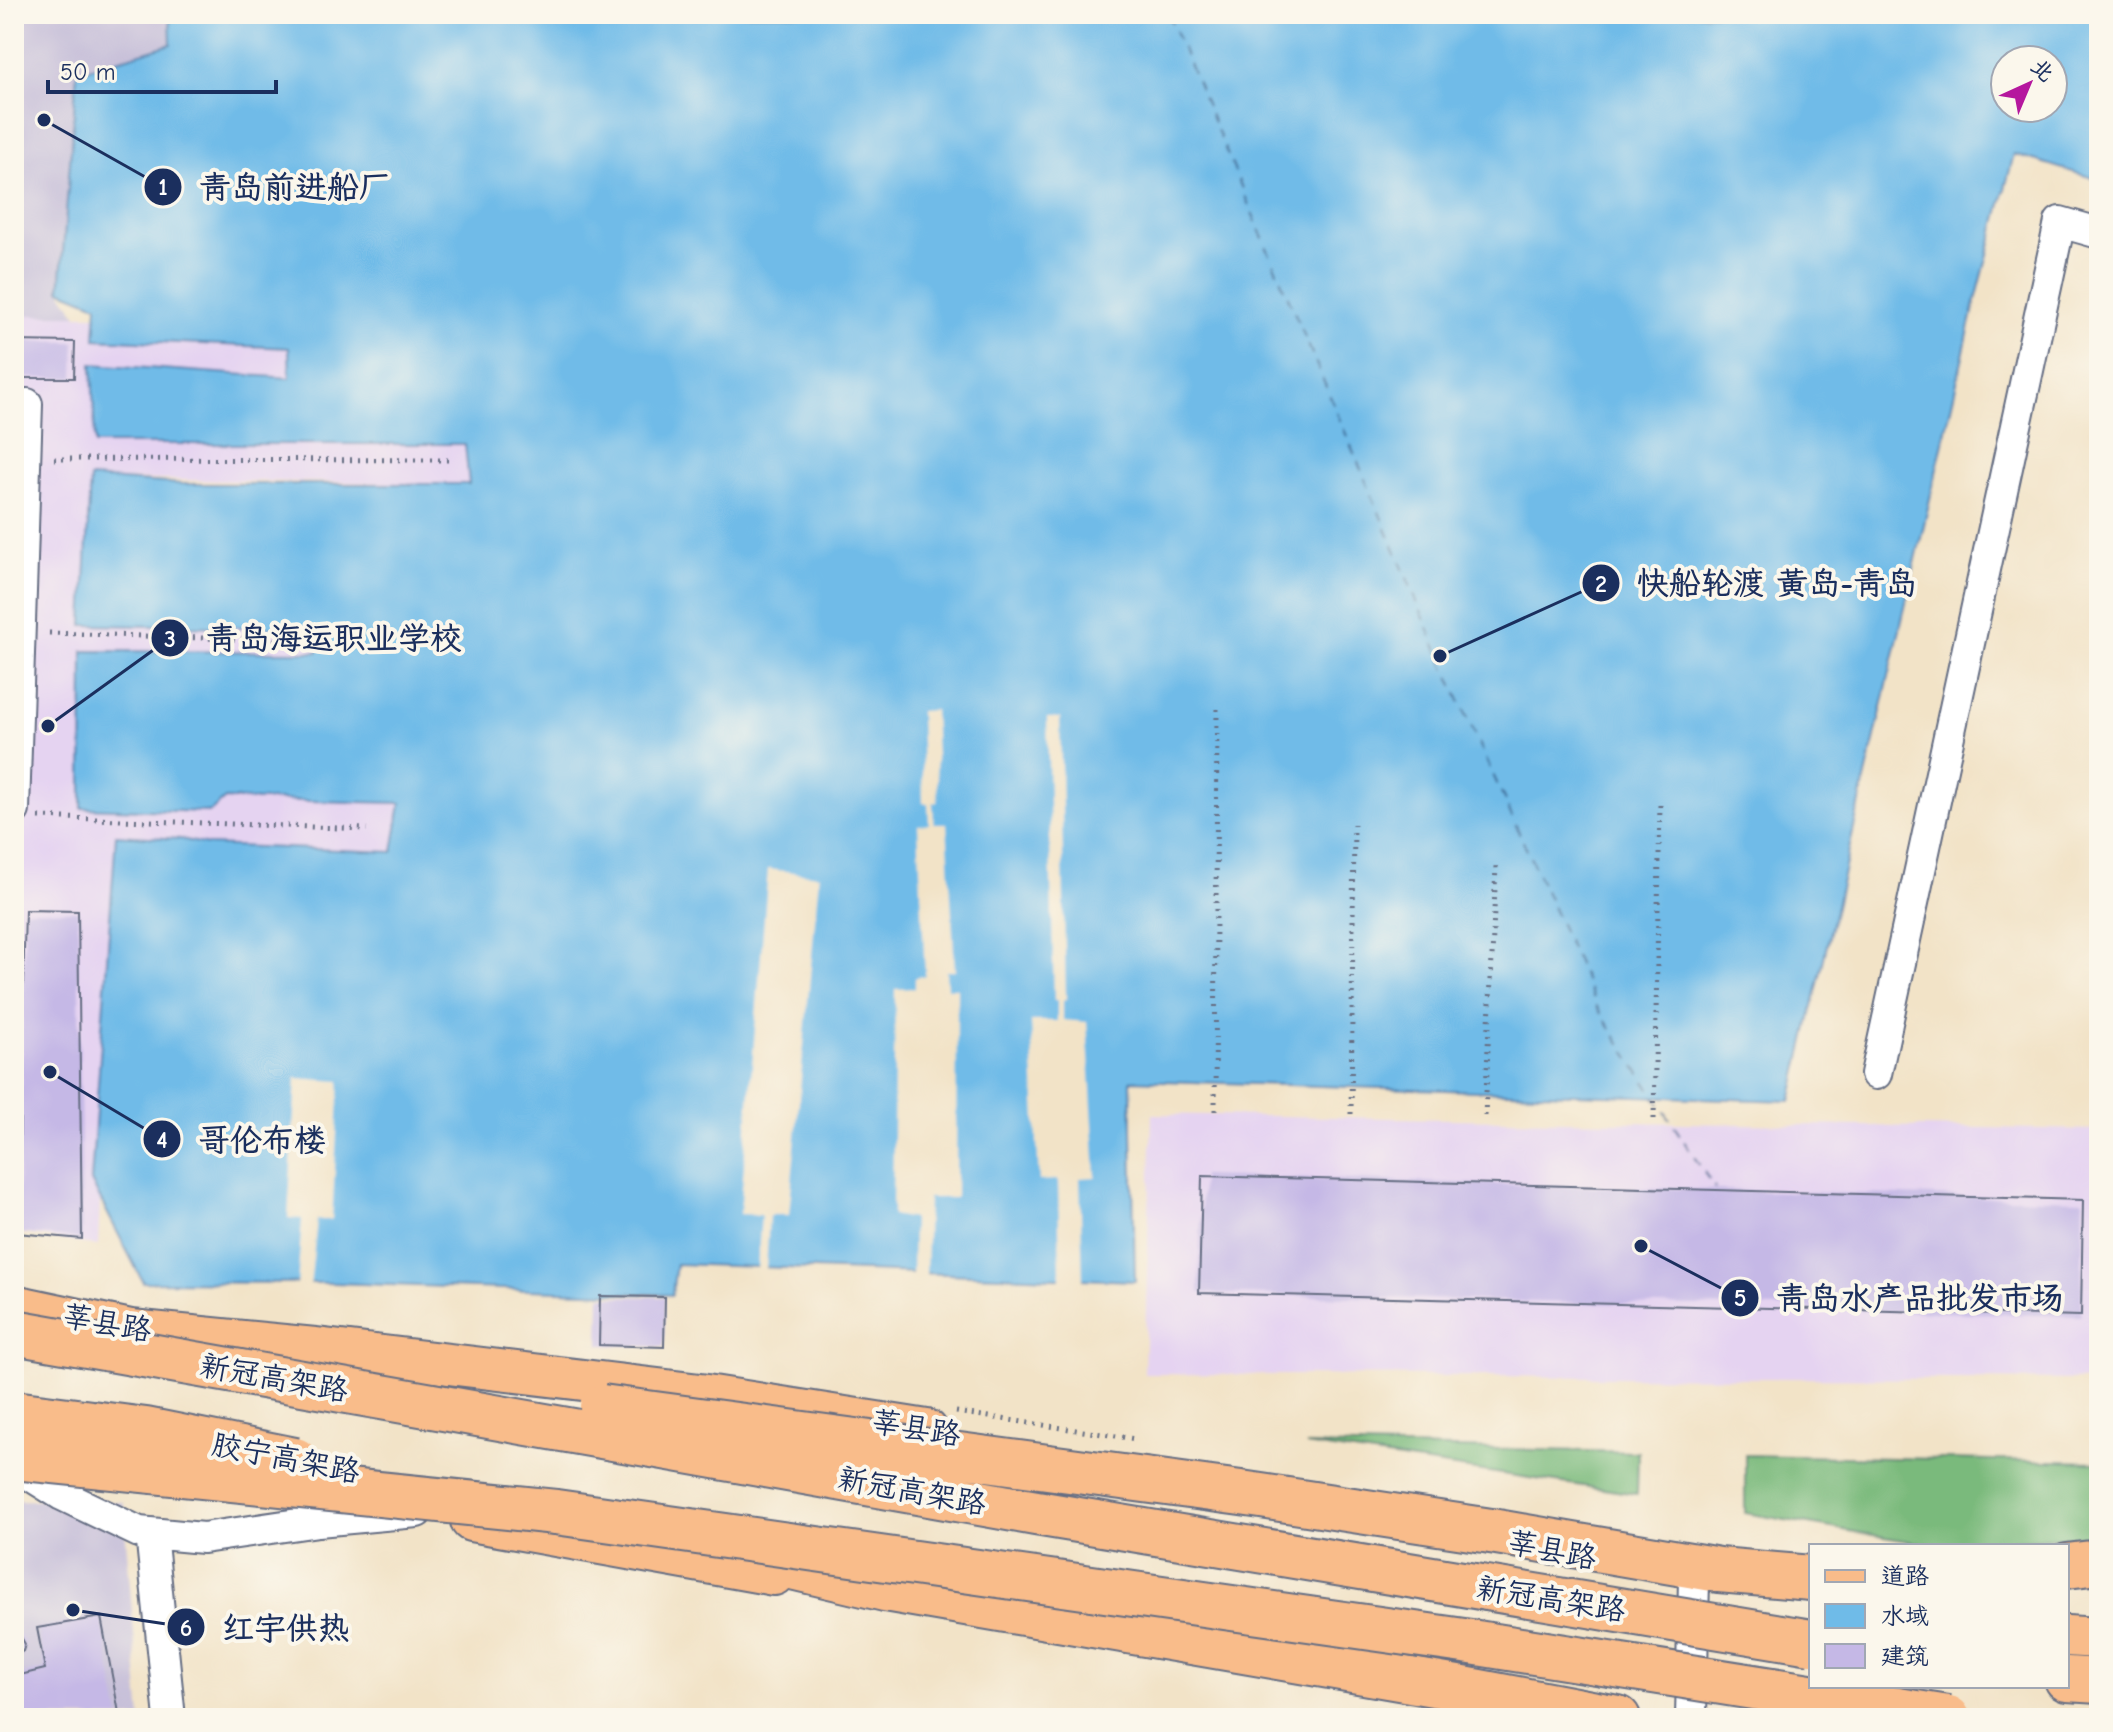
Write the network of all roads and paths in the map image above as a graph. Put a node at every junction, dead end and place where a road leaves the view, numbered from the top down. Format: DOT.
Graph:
graph roads {
  1 [pos="2099,233"];
  2 [pos="27,404"];
  3 [pos="25,459"];
  4 [pos="450,460"];
  5 [pos="17,632"];
  6 [pos="295,641"];
  7 [pos="1217,706"];
  8 [pos="1660,804"];
  9 [pos="22,814"];
  10 [pos="1354,824"];
  11 [pos="367,829"];
  12 [pos="1496,866"];
  13 [pos="1876,1074"];
  14 [pos="1215,1111"];
  15 [pos="1351,1114"];
  16 [pos="1485,1116"];
  17 [pos="1654,1119"];
  18 [pos="14,1305"];
  19 [pos="131,1330"];
  20 [pos="14,1331"];
  21 [pos="14,1347"];
  22 [pos="14,1411"];
  23 [pos="72,1433"];
  24 [pos="14,1434"];
  25 [pos="14,1457"];
  26 [pos="14,1465"];
  27 [pos="418,1512"];
  28 [pos="556,1512"];
  29 [pos="151,1533"];
  30 [pos="2099,1562"];
  31 [pos="2069,1566"];
  32 [pos="1694,1578"];
  33 [pos="1809,1578"];
  34 [pos="1809,1596"];
  35 [pos="2069,1636"];
  36 [pos="2099,1638"];
  37 [pos="1809,1642"];
  38 [pos="2069,1679"];
  39 [pos="2099,1681"];
  40 [pos="170,1718"];
  41 [pos="1586,1718"];
  42 [pos="1618,1718"];
  43 [pos="1691,1718"];
  44 [pos="1948,1718"];
  1 -- 13 [label="street"];
  2 -- 3 [label="street"];
  3 -- 4 [label="path"];
  3 -- 5 [label="street"];
  5 -- 6 [label="path"];
  5 -- 9 [label="street"];
  7 -- 14 [label="path"];
  8 -- 17 [label="path"];
  9 -- 11 [label="path"];
  10 -- 15 [label="path"];
  12 -- 16 [label="path"];
  18 -- 19 [label="main road, 莘县路"];
  19 -- 21 [label="main road"];
  19 -- 32 [label="main road, 莘县路"];
  20 -- 33 [label="highway, bridge"];
  20 -- 37 [label="highway, 新冠高架路, bridge"];
  22 -- 23 [label="main road"];
  22 -- 28 [label="highway, 胶宁高架路, bridge"];
  23 -- 24 [label="main road"];
  23 -- 27 [label="main road"];
  25 -- 28 [label="highway, bridge"];
  26 -- 29 [label="street"];
  27 -- 29 [label="street"];
  27 -- 41 [label="main road"];
  28 -- 42 [label="highway, bridge"];
  28 -- 44 [label="highway, 新冠高架路, bridge"];
  29 -- 40 [label="street"];
  30 -- 31 [label="highway"];
  32 -- 34 [label="main road, 莘县路"];
  32 -- 43 [label="street"];
  35 -- 36 [label="main road"];
  38 -- 39 [label="highway"];
}
